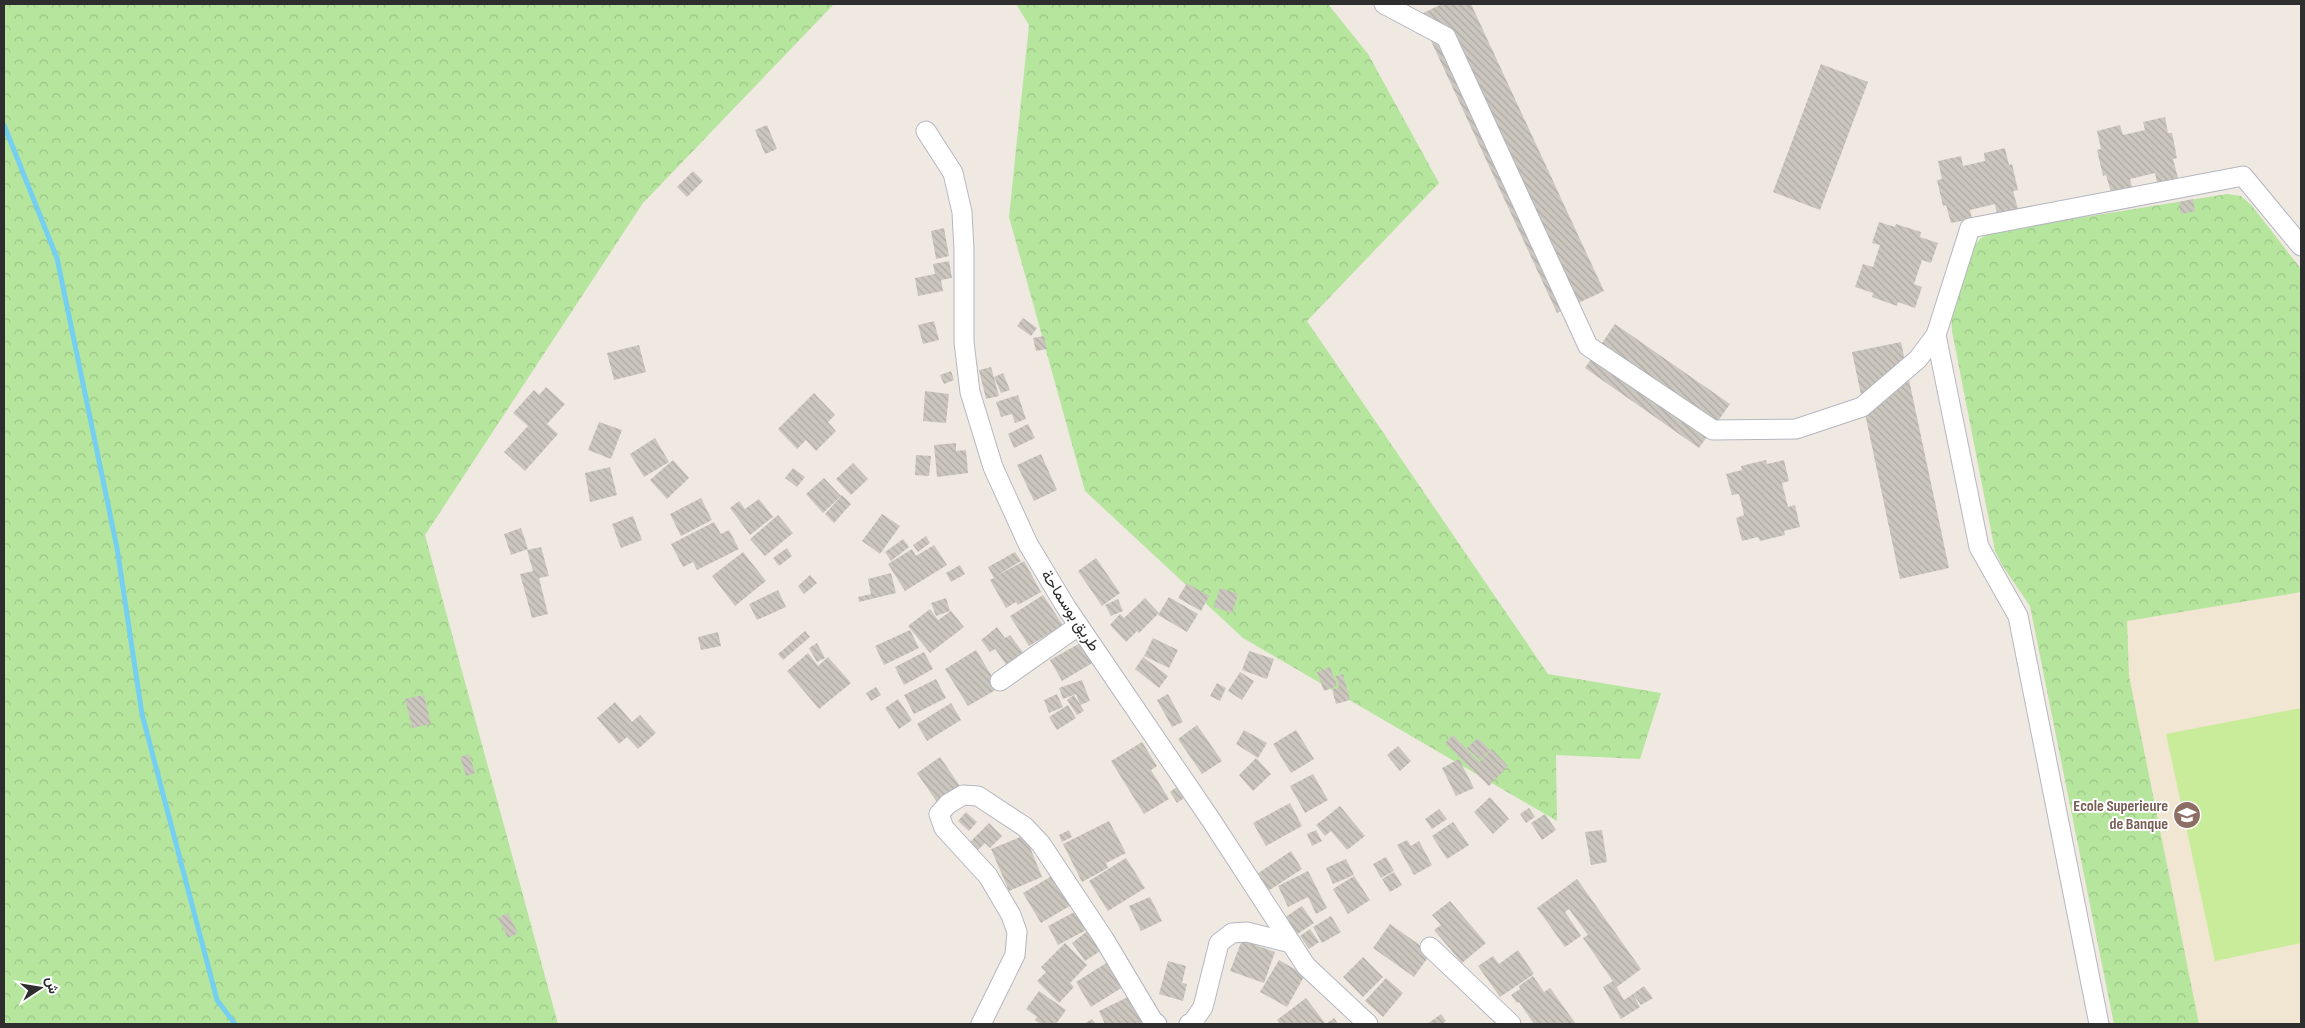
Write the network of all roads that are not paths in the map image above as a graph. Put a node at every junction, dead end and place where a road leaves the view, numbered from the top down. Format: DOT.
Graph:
graph roads {
  1 [pos="1384,4"];
  2 [pos="926,131"];
  3 [pos="2301,246"];
  4 [pos="1936,335"];
  5 [pos="1078,626"];
  6 [pos="1000,681"];
  7 [pos="1291,943"];
  8 [pos="1430,947"];
  9 [pos="981,1024"];
  10 [pos="1157,1024"];
  11 [pos="1189,1024"];
  12 [pos="1368,1024"];
  13 [pos="1512,1024"];
  14 [pos="2099,1024"];
  1 -- 4 [label="street"];
  2 -- 5 [label="street, طريق بوسماحة"];
  3 -- 4 [label="street"];
  4 -- 14 [label="street"];
  5 -- 6 [label="street"];
  5 -- 7 [label="street, طريق بوسماحة"];
  7 -- 11 [label="street"];
  7 -- 12 [label="street, طريق بوسماحة"];
  8 -- 13 [label="street"];
  9 -- 10 [label="street"];
}
